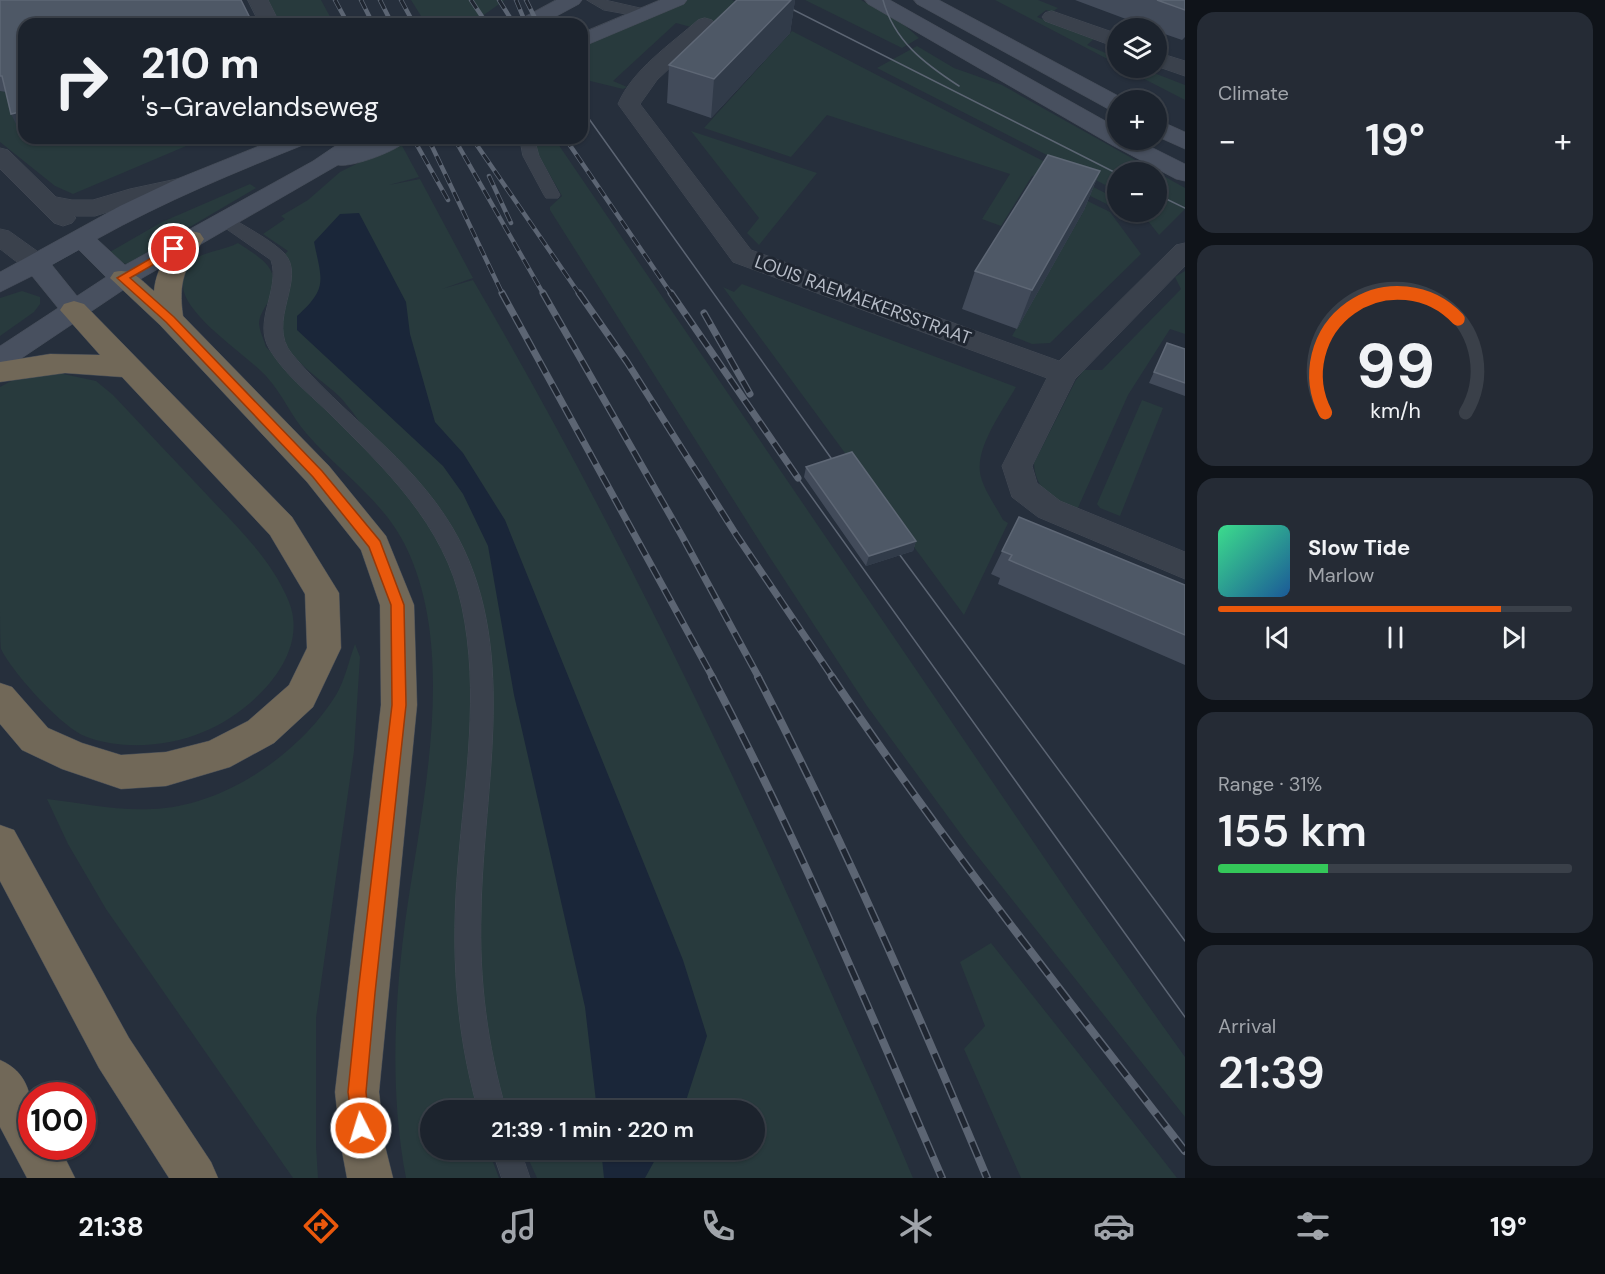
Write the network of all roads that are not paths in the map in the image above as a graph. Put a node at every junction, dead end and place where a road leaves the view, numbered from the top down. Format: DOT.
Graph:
graph roads {
  1 [pos="258,0"];
  2 [pos="572,0"];
  3 [pos="677,0"];
  4 [pos="875,0"];
  5 [pos="924,0"];
  6 [pos="608,2"];
  7 [pos="648,14"];
  8 [pos="1052,17"];
  9 [pos="267,18"];
  10 [pos="538,18"];
  11 [pos="585,18"];
  12 [pos="705,24"];
  13 [pos="1107,38"];
  14 [pos="588,39"];
  15 [pos="1167,62"];
  16 [pos="1185,69"];
  17 [pos="1107,99"];
  18 [pos="1107,132"];
  19 [pos="1167,132"];
  20 [pos="1185,142"];
  21 [pos="285,144"];
  22 [pos="354,144"];
  23 [pos="388,144"];
  24 [pos="528,144"];
  25 [pos="1140,150"];
  26 [pos="0,155"];
  27 [pos="321,166"];
  28 [pos="1185,174"];
  29 [pos="186,184"];
  30 [pos="552,195"];
  31 [pos="49,203"];
  32 [pos="224,220"];
  33 [pos="0,237"];
  34 [pos="80,237"];
  35 [pos="190,239"];
  36 [pos="1185,251"];
  37 [pos="35,262"];
  38 [pos="123,278"];
  39 [pos="0,283"];
  40 [pos="74,310"];
  41 [pos="170,319"];
  42 [pos="0,359"];
  43 [pos="131,369"];
  44 [pos="0,372"];
  45 [pos="1064,373"];
  46 [pos="1185,566"];
  47 [pos="0,698"];
  48 [pos="0,843"];
  49 [pos="0,1082"];
  50 [pos="489,1100"];
  51 [pos="18,1116"];
  52 [pos="42,1160"];
  53 [pos="510,1160"];
  54 [pos="52,1178"];
  55 [pos="195,1178"];
  56 [pos="370,1178"];
  57 [pos="516,1178"];
  1 -- 9 [label="street"];
  2 -- 10 [label="main road"];
  3 -- 7 [label="main road"];
  4 -- 18 [label="main road"];
  5 -- 17 [label="main road"];
  6 -- 7 [label="lane"];
  6 -- 11 [label="main road"];
  7 -- 14 [label="main road"];
  8 -- 13 [label="street"];
  12 -- 45 [label="street, LOUIS RAEMAEKERSSTRAAT"];
  15 -- 16 [label="street"];
  19 -- 20 [label="main road"];
  21 -- 29 [label="main road"];
  22 -- 27 [label="main road"];
  23 -- 27 [label="main road"];
  24 -- 30 [label="lane"];
  25 -- 28 [label="main road"];
  26 -- 31 [label="street"];
  27 -- 32 [label="main road"];
  29 -- 31 [label="street"];
  29 -- 34 [label="main road"];
  31 -- 34 [label="street"];
  32 -- 35 [label="main road"];
  32 -- 50 [label="lane"];
  33 -- 37 [label="street"];
  34 -- 37 [label="main road"];
  34 -- 38 [label="main road"];
  35 -- 38 [label="main road"];
  35 -- 41 [label="highway"];
  36 -- 45 [label="street"];
  37 -- 39 [label="main road"];
  37 -- 40 [label="main road"];
  38 -- 40 [label="main road"];
  38 -- 41 [label="highway"];
  40 -- 42 [label="main road"];
  40 -- 43 [label="highway"];
  41 -- 56 [label="highway"];
  43 -- 44 [label="highway"];
  43 -- 47 [label="highway"];
  45 -- 46 [label="street"];
  48 -- 55 [label="highway"];
  49 -- 51 [label="highway"];
  52 -- 54 [label="highway"];
  53 -- 57 [label="lane"];
}
